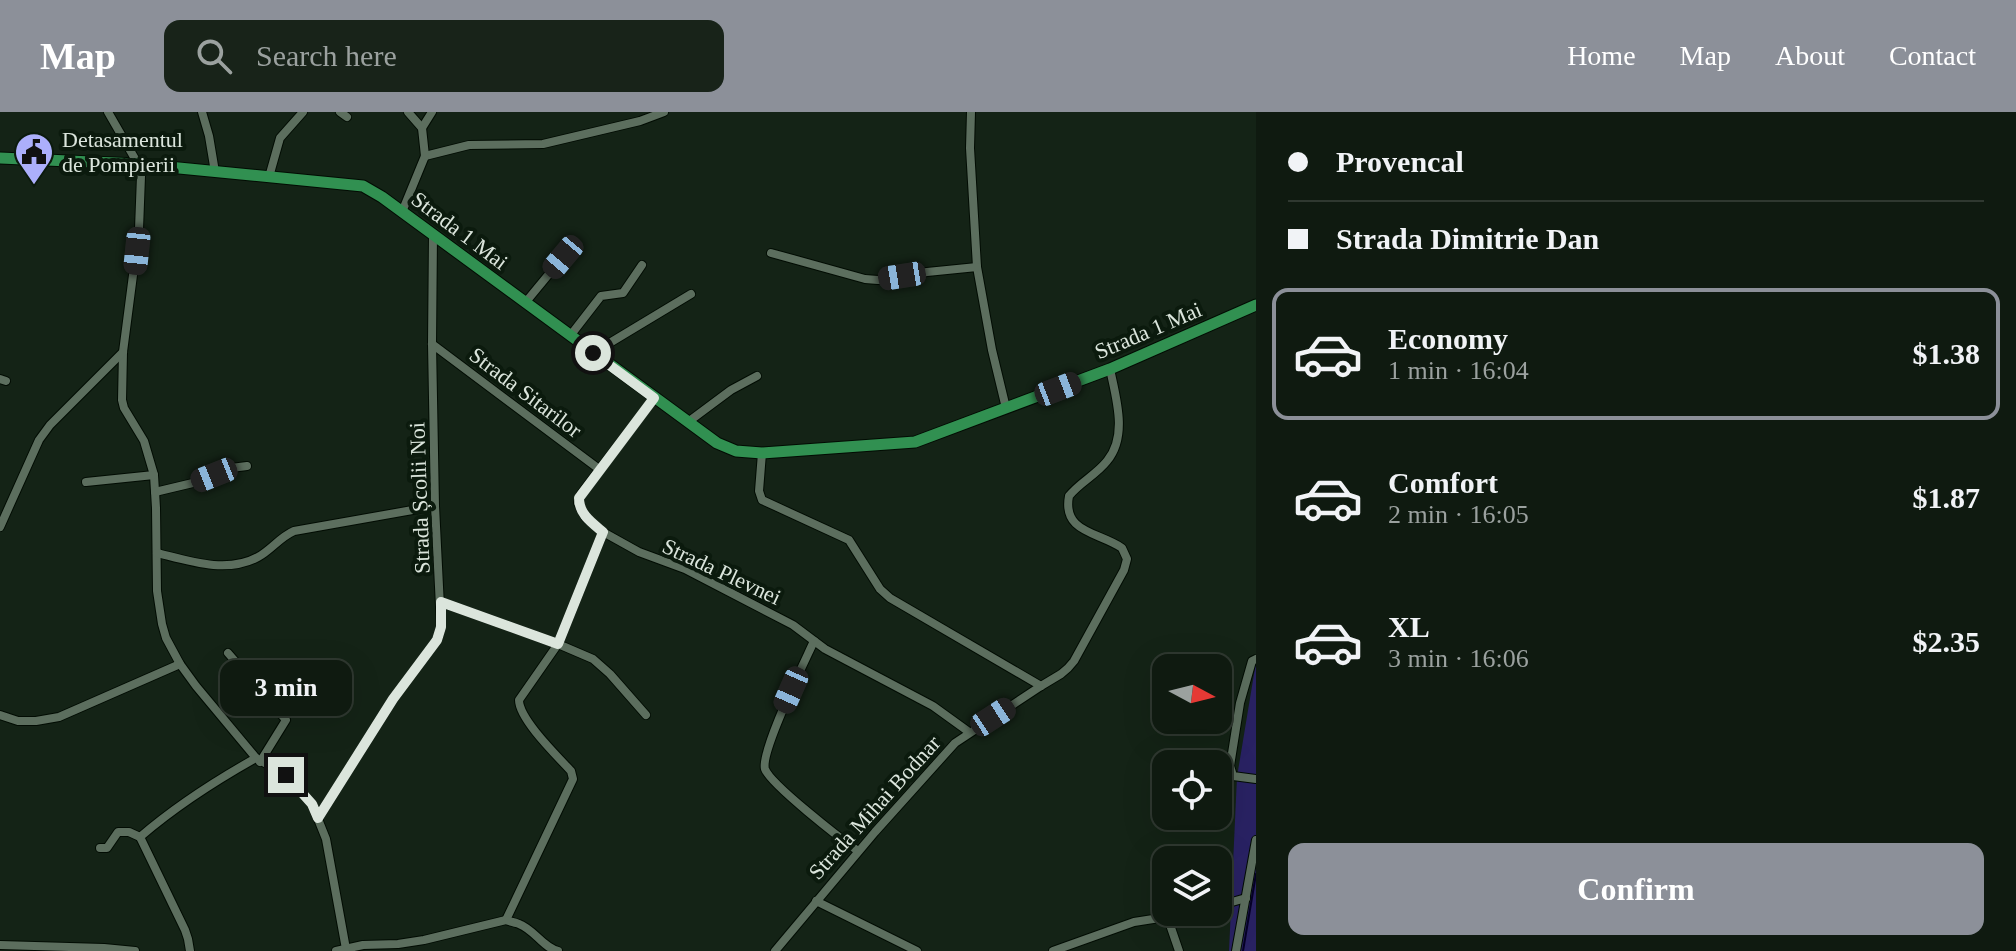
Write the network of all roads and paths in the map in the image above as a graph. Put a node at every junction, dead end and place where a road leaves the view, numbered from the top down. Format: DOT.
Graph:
graph roads {
  1 [pos="108,112"];
  2 [pos="202,112"];
  3 [pos="303,112"];
  4 [pos="408,112"];
  5 [pos="432,112"];
  6 [pos="664,112"];
  7 [pos="971,112"];
  8 [pos="422,128"];
  9 [pos="425,156"];
  10 [pos="0,158"];
  11 [pos="138,164"];
  12 [pos="215,172"];
  13 [pos="269,177"];
  14 [pos="402,212"];
  15 [pos="433,235"];
  16 [pos="771,253"];
  17 [pos="563,257"];
  18 [pos="642,265"];
  19 [pos="977,267"];
  20 [pos="691,294"];
  21 [pos="525,303"];
  22 [pos="1256,305"];
  23 [pos="570,336"];
  24 [pos="432,344"];
  25 [pos="123,352"];
  26 [pos="593,353"];
  27 [pos="1110,369"];
  28 [pos="757,376"];
  29 [pos="654,398"];
  30 [pos="1006,408"];
  31 [pos="688,422"];
  32 [pos="762,453"];
  33 [pos="247,466"];
  34 [pos="599,469"];
  35 [pos="154,475"];
  36 [pos="86,482"];
  37 [pos="155,492"];
  38 [pos="435,506"];
  39 [pos="0,527"];
  40 [pos="603,532"];
  41 [pos="157,553"];
  42 [pos="441,602"];
  43 [pos="814,641"];
  44 [pos="558,644"];
  45 [pos="228,653"];
  46 [pos="1256,659"];
  47 [pos="180,664"];
  48 [pos="1041,686"];
  49 [pos="0,715"];
  50 [pos="646,715"];
  51 [pos="969,732"];
  52 [pos="258,760"];
  53 [pos="1256,779"];
  54 [pos="318,818"];
  55 [pos="140,837"];
  56 [pos="1256,840"];
  57 [pos="100,848"];
  58 [pos="858,851"];
  59 [pos="1246,898"];
  60 [pos="816,901"];
  61 [pos="1232,902"];
  62 [pos="1152,919"];
  63 [pos="506,920"];
  64 [pos="1170,926"];
  65 [pos="1,947"];
  66 [pos="398,948"];
  67 [pos="346,949"];
  68 [pos="135,951"];
  69 [pos="190,951"];
  70 [pos="336,951"];
  71 [pos="558,951"];
  72 [pos="775,951"];
  73 [pos="917,951"];
  74 [pos="1053,951"];
  75 [pos="1179,951"];
  76 [pos="1236,951"];
  1 -- 11 [label="street"];
  2 -- 12 [label="street"];
  3 -- 13 [label="street"];
  4 -- 8 [label="street"];
  5 -- 8 [label="street"];
  6 -- 9 [label="street"];
  7 -- 19 [label="street"];
  8 -- 9 [label="street"];
  9 -- 14 [label="street"];
  10 -- 11 [label="main road, Strada 1 Mai"];
  11 -- 12 [label="main road, Strada 1 Mai"];
  11 -- 25 [label="street"];
  12 -- 13 [label="main road, Strada 1 Mai"];
  13 -- 14 [label="main road, Strada 1 Mai"];
  14 -- 15 [label="main road, Strada 1 Mai"];
  15 -- 21 [label="main road, Strada 1 Mai"];
  15 -- 24 [label="street, Strada Școlii Noi"];
  16 -- 19 [label="street"];
  17 -- 21 [label="street"];
  18 -- 23 [label="street"];
  19 -- 30 [label="street"];
  20 -- 26 [label="street"];
  21 -- 23 [label="main road, Strada 1 Mai"];
  22 -- 27 [label="main road, Strada 1 Mai"];
  23 -- 26 [label="main road, Strada 1 Mai"];
  24 -- 34 [label="street, Strada Sitarilor"];
  24 -- 38 [label="street, Strada Școlii Noi"];
  25 -- 35 [label="street"];
  25 -- 39 [label="street"];
  26 -- 29 [label="main road, Strada 1 Mai"];
  27 -- 30 [label="main road, Strada 1 Mai"];
  27 -- 48 [label="street, Strada Mihai Bodnar"];
  28 -- 31 [label="street"];
  29 -- 31 [label="main road, Strada 1 Mai"];
  29 -- 34 [label="street, Strada Plevnei"];
  30 -- 32 [label="main road, Strada 1 Mai"];
  31 -- 32 [label="main road, Strada 1 Mai"];
  32 -- 48 [label="street"];
  33 -- 37 [label="street"];
  34 -- 40 [label="street, Strada Plevnei"];
  35 -- 36 [label="street"];
  35 -- 37 [label="street"];
  37 -- 41 [label="street"];
  38 -- 41 [label="street"];
  38 -- 42 [label="street, Strada Școlii Noi"];
  40 -- 43 [label="street, Strada Plevnei"];
  40 -- 44 [label="street"];
  41 -- 47 [label="street"];
  42 -- 44 [label="street"];
  42 -- 54 [label="street, Strada Școlii Noi"];
  43 -- 51 [label="street, Strada Plevnei"];
  43 -- 58 [label="street"];
  44 -- 50 [label="street"];
  44 -- 63 [label="street"];
  45 -- 52 [label="street"];
  46 -- 53 [label="street"];
  47 -- 49 [label="street"];
  47 -- 52 [label="street"];
  48 -- 51 [label="street, Strada Mihai Bodnar"];
  51 -- 58 [label="street, Strada Mihai Bodnar"];
  52 -- 54 [label="street"];
  52 -- 55 [label="street"];
  54 -- 67 [label="street"];
  55 -- 57 [label="street"];
  55 -- 69 [label="street"];
  56 -- 59 [label="street"];
  58 -- 60 [label="street, Strada Mihai Bodnar"];
  59 -- 61 [label="street"];
  59 -- 76 [label="street"];
  60 -- 72 [label="street, Strada Mihai Bodnar"];
  60 -- 73 [label="street"];
  62 -- 74 [label="street"];
  63 -- 66 [label="street"];
  63 -- 71 [label="street"];
  64 -- 75 [label="street"];
  65 -- 68 [label="street"];
  66 -- 67 [label="street"];
  67 -- 70 [label="street"];
}
